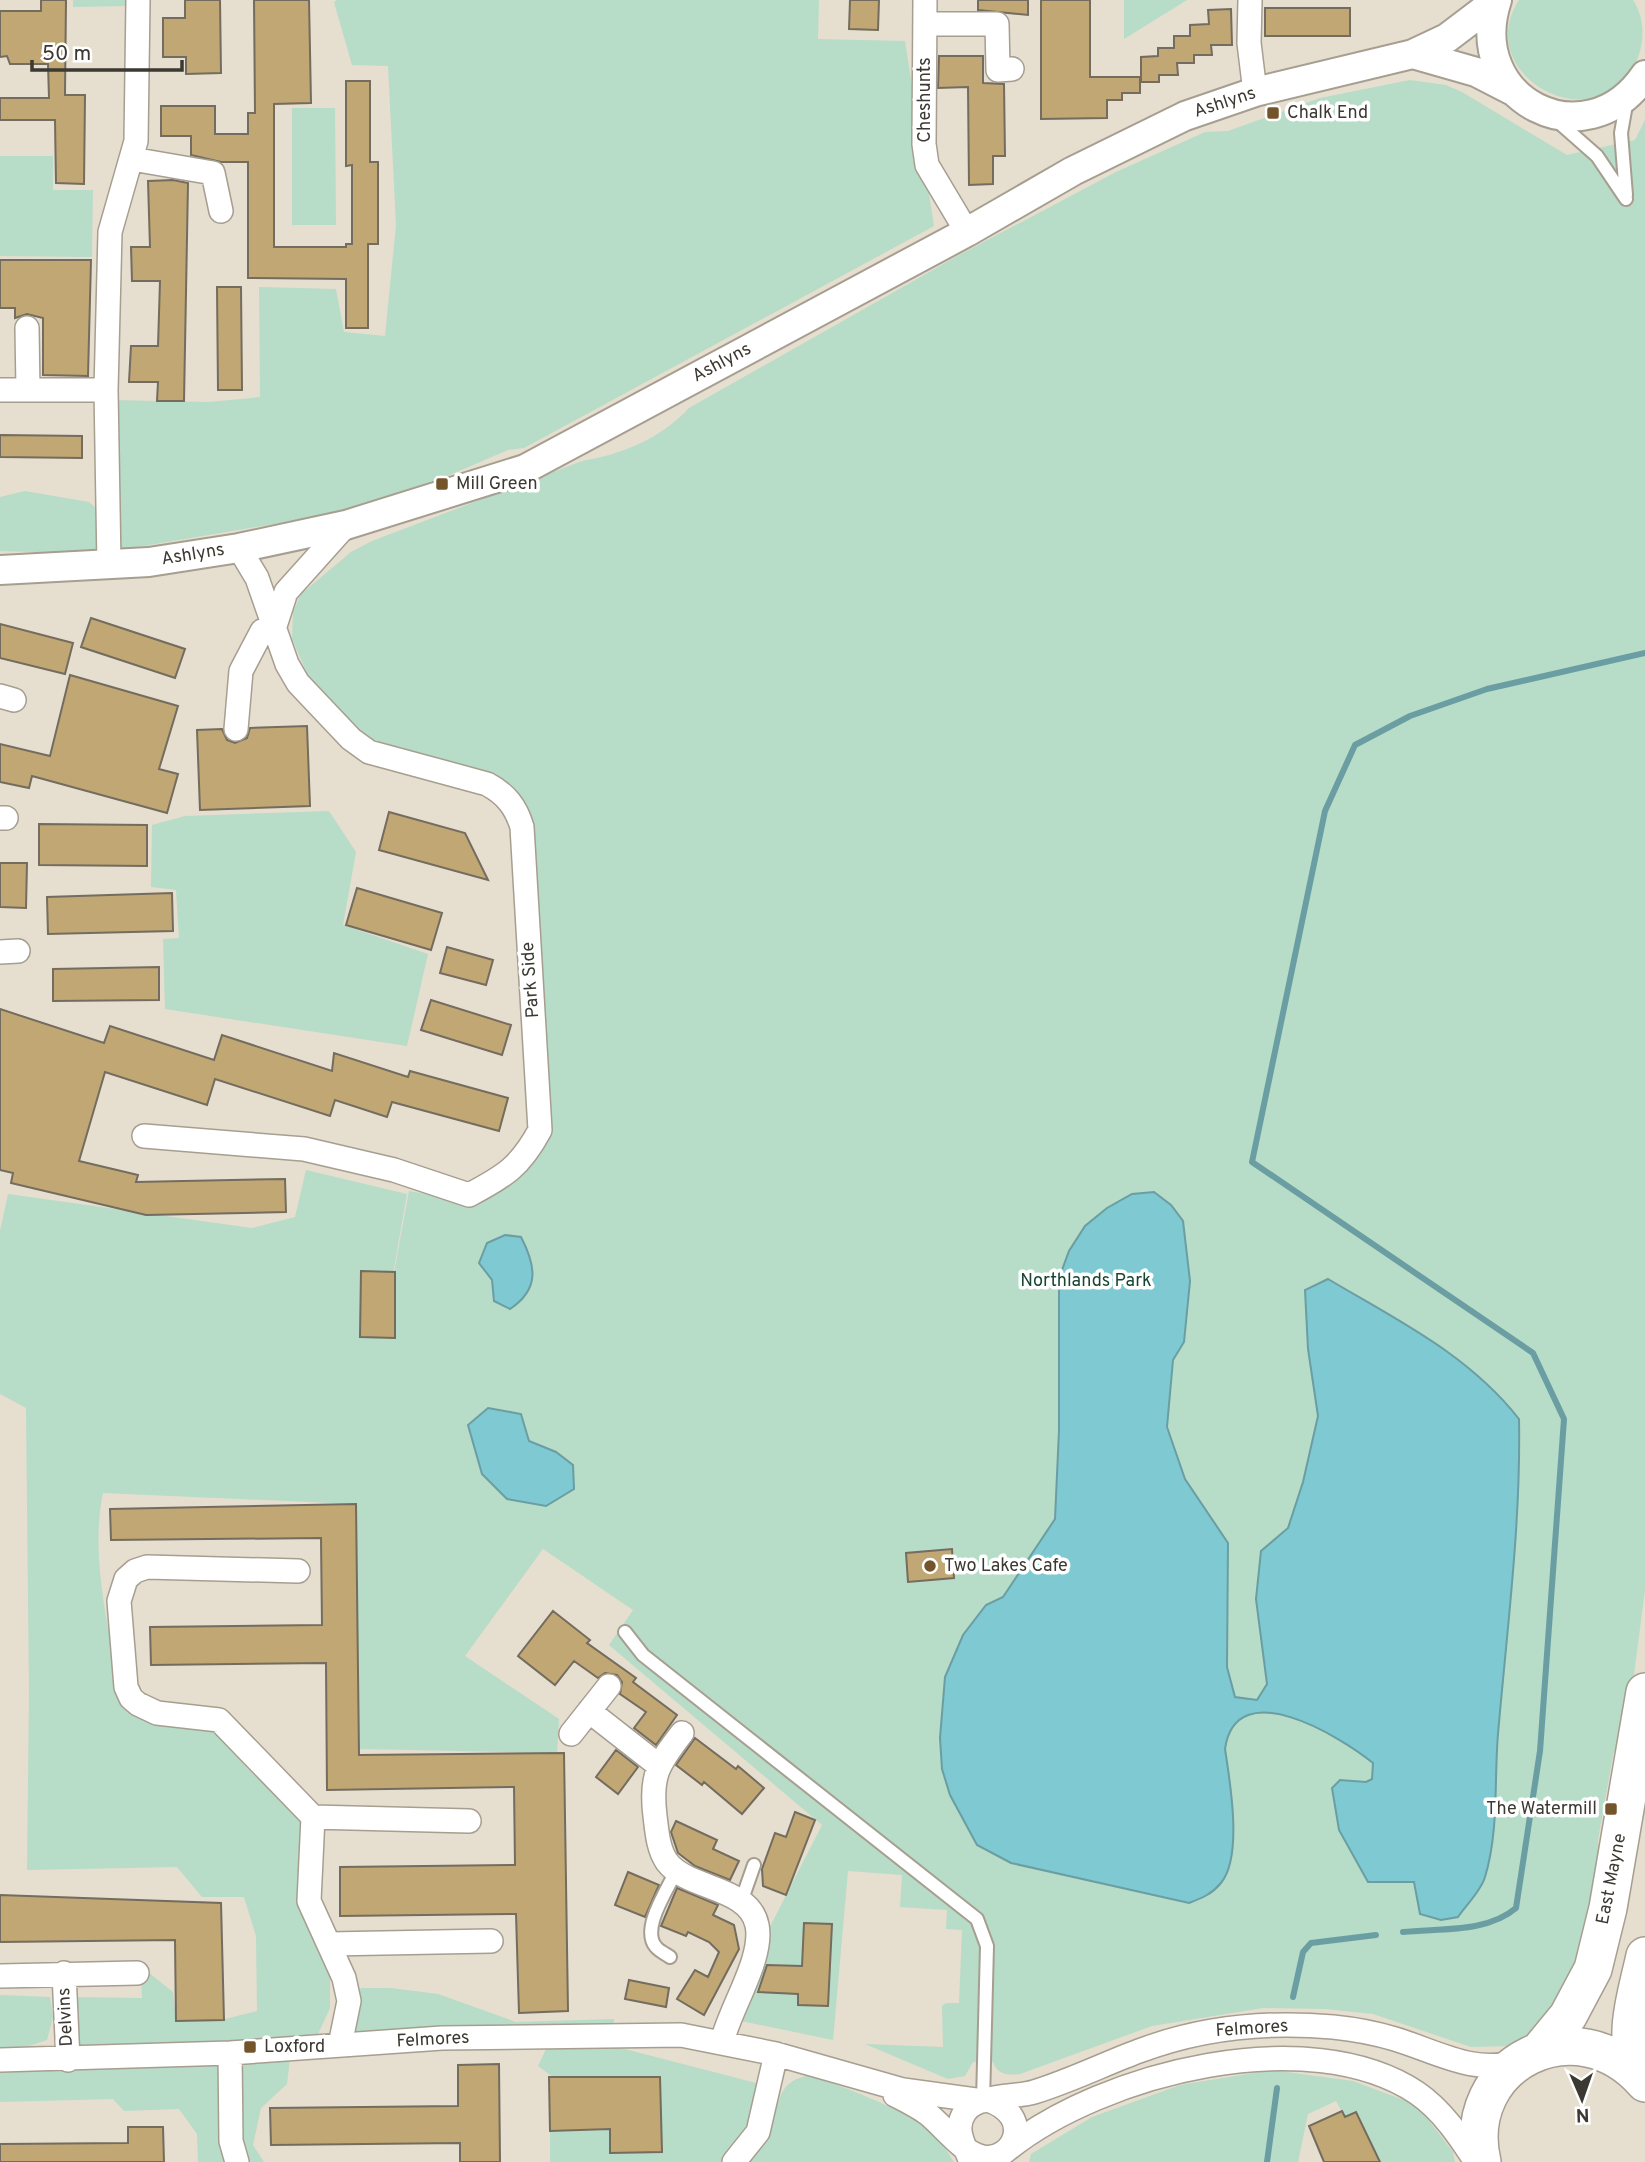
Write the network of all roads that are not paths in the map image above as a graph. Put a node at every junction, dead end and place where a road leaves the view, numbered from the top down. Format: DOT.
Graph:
graph roads {
  1 [pos="138,0"];
  2 [pos="925,0"];
  3 [pos="1250,0"];
  4 [pos="1497,0"];
  5 [pos="925,24"];
  6 [pos="1413,54"];
  7 [pos="1012,69"];
  8 [pos="1636,85"];
  9 [pos="1513,91"];
  10 [pos="1255,92"];
  11 [pos="1549,113"];
  12 [pos="132,159"];
  13 [pos="221,211"];
  14 [pos="967,232"];
  15 [pos="27,328"];
  16 [pos="0,390"];
  17 [pos="27,390"];
  18 [pos="106,390"];
  19 [pos="346,525"];
  20 [pos="239,548"];
  21 [pos="109,565"];
  22 [pos="0,570"];
  23 [pos="275,626"];
  24 [pos="236,729"];
  25 [pos="144,1136"];
  26 [pos="298,1571"];
  27 [pos="625,1632"];
  28 [pos="609,1686"];
  29 [pos="1645,1692"];
  30 [pos="589,1711"];
  31 [pos="682,1733"];
  32 [pos="571,1734"];
  33 [pos="658,1765"];
  34 [pos="313,1817"];
  35 [pos="469,1821"];
  36 [pos="754,1865"];
  37 [pos="676,1871"];
  38 [pos="741,1902"];
  39 [pos="491,1941"];
  40 [pos="329,1944"];
  41 [pos="1645,1956"];
  42 [pos="670,1957"];
  43 [pos="64,1973"];
  44 [pos="137,1973"];
  45 [pos="1,1976"];
  46 [pos="722,2042"];
  47 [pos="340,2045"];
  48 [pos="230,2053"];
  49 [pos="776,2054"];
  50 [pos="1531,2055"];
  51 [pos="0,2060"];
  52 [pos="68,2060"];
  53 [pos="861,2079"];
  54 [pos="1643,2081"];
  55 [pos="985,2101"];
  56 [pos="967,2154"];
  57 [pos="1006,2155"];
  58 [pos="237,2162"];
  59 [pos="733,2162"];
  60 [pos="1476,2162"];
  61 [pos="1482,2162"];
  1 -- 12 [label="street"];
  2 -- 5 [label="street, Cheshunts"];
  3 -- 10 [label="street"];
  4 -- 6 [label="street, Ashlyns"];
  4 -- 9 [label="street"];
  5 -- 7 [label="street"];
  5 -- 14 [label="street, Cheshunts"];
  6 -- 9 [label="street, Ashlyns"];
  6 -- 10 [label="street, Ashlyns"];
  8 -- 11 [label="street"];
  8 -- 11 [label="lane"];
  9 -- 11 [label="street, Ashlyns"];
  10 -- 14 [label="street, Ashlyns"];
  12 -- 13 [label="street"];
  12 -- 18 [label="street"];
  14 -- 19 [label="street, Ashlyns"];
  15 -- 17 [label="street"];
  16 -- 17 [label="street"];
  17 -- 18 [label="street"];
  18 -- 21 [label="street"];
  19 -- 20 [label="street, Ashlyns"];
  19 -- 23 [label="street"];
  20 -- 21 [label="street, Ashlyns"];
  20 -- 23 [label="street, Park Side"];
  21 -- 22 [label="street, Ashlyns"];
  23 -- 24 [label="street"];
  23 -- 25 [label="street, Park Side"];
  26 -- 34 [label="street"];
  27 -- 55 [label="lane"];
  28 -- 30 [label="street"];
  29 -- 50 [label="main road, East Mayne"];
  30 -- 32 [label="street"];
  30 -- 33 [label="street"];
  31 -- 33 [label="street"];
  33 -- 37 [label="street"];
  34 -- 35 [label="street"];
  34 -- 40 [label="street"];
  36 -- 38 [label="lane"];
  37 -- 38 [label="street"];
  37 -- 42 [label="lane"];
  38 -- 46 [label="street"];
  39 -- 40 [label="street"];
  40 -- 47 [label="street"];
  41 -- 54 [label="main road"];
  43 -- 44 [label="street, Delvins"];
  43 -- 45 [label="street, Delvins"];
  43 -- 52 [label="street, Delvins"];
  46 -- 47 [label="street, Felmores"];
  46 -- 49 [label="street, Felmores"];
  47 -- 48 [label="street, Felmores"];
  48 -- 52 [label="street, Felmores"];
  48 -- 58 [label="street"];
  49 -- 53 [label="street, Felmores"];
  49 -- 59 [label="street"];
  50 -- 54 [label="main road"];
  50 -- 55 [label="street, Felmores"];
  50 -- 61 [label="main road, East Mayne"];
  51 -- 52 [label="street, Felmores"];
  53 -- 55 [label="street, Felmores"];
  53 -- 56 [label="street, Felmores"];
  55 -- 56 [label="street"];
  55 -- 57 [label="street"];
  56 -- 57 [label="street"];
  57 -- 60 [label="street, Felmores"];
}
